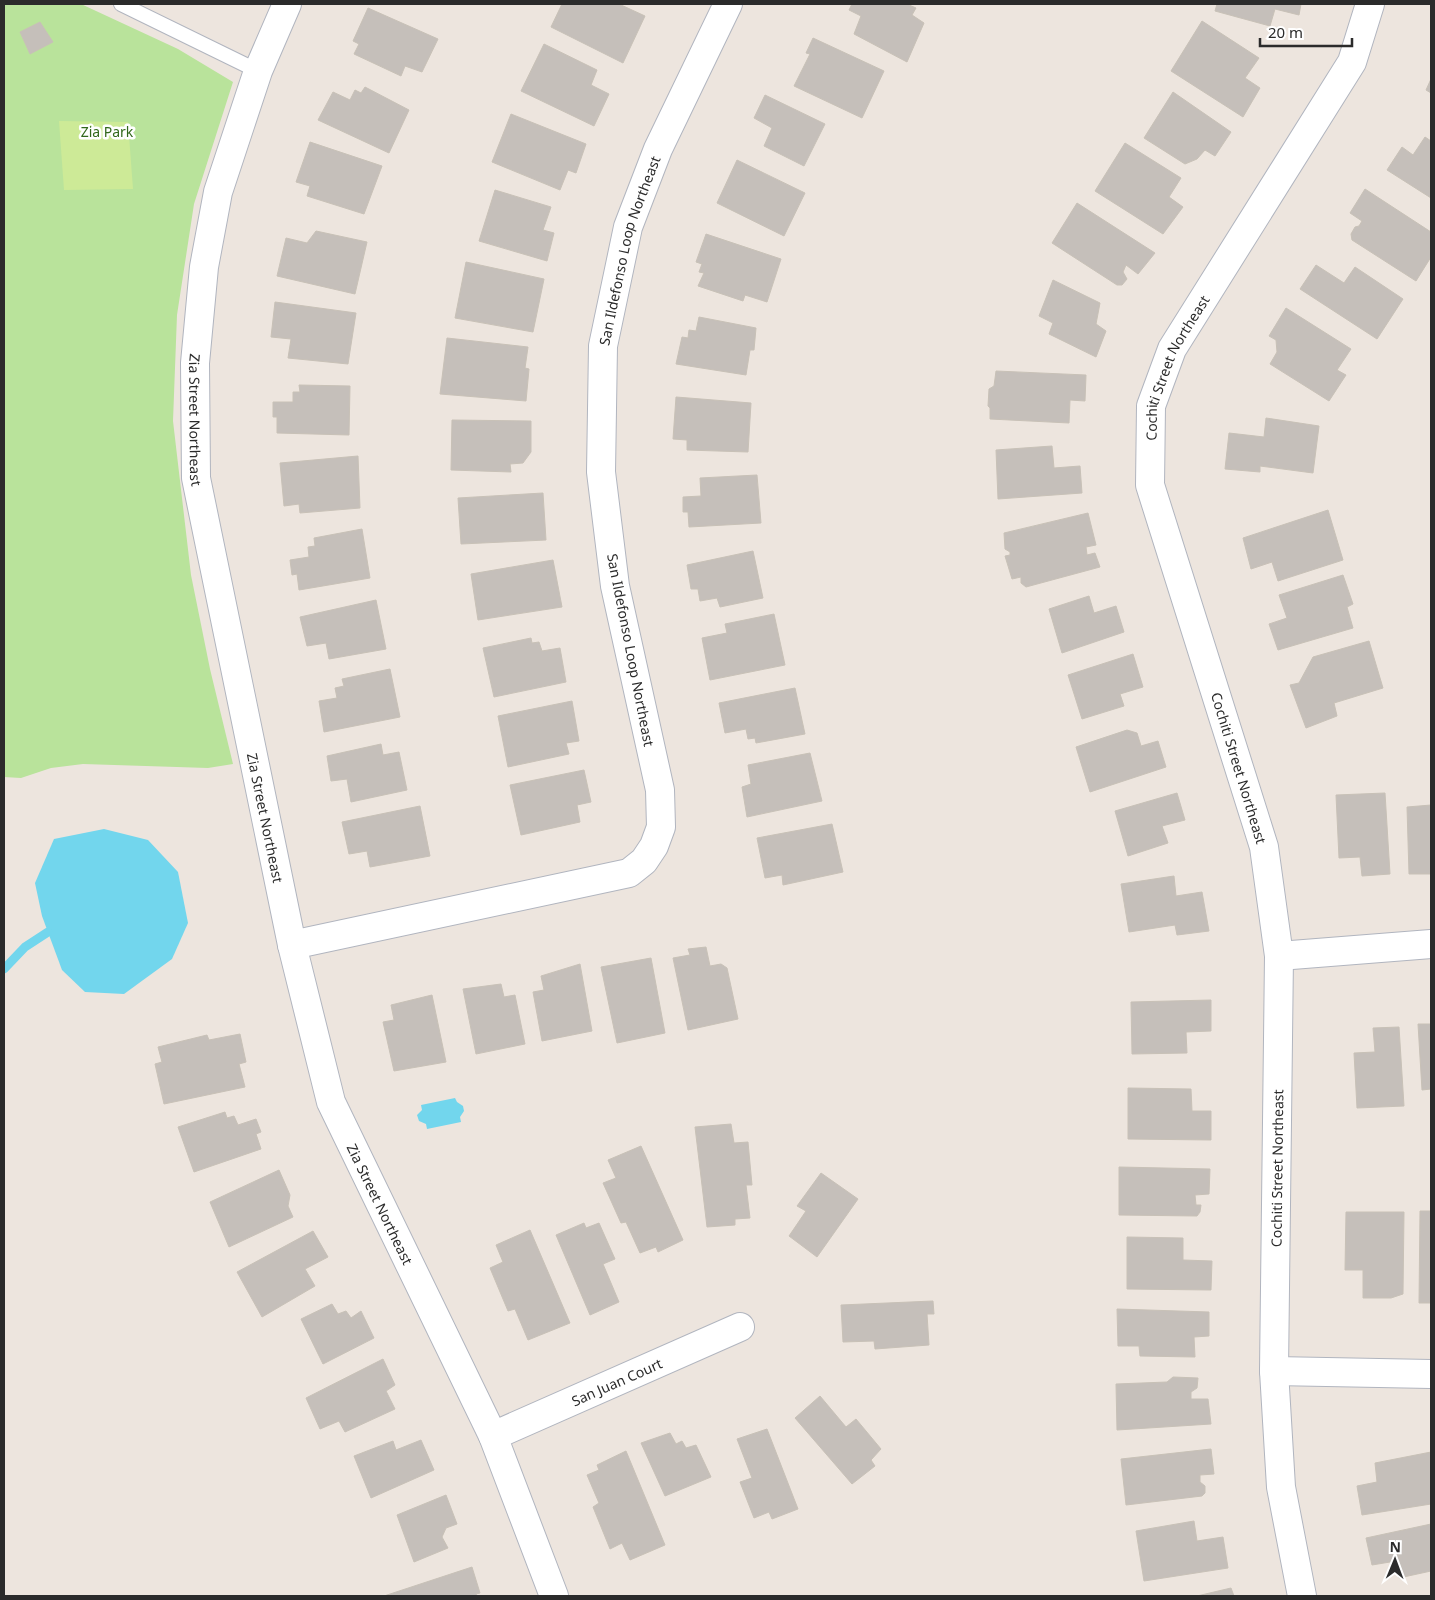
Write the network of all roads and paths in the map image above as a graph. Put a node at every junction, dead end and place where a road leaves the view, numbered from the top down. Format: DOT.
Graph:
graph roads {
  1 [pos="121,4"];
  2 [pos="287,4"];
  3 [pos="728,4"];
  4 [pos="1370,4"];
  5 [pos="258,71"];
  6 [pos="1431,944"];
  7 [pos="292,945"];
  8 [pos="1279,956"];
  9 [pos="740,1327"];
  10 [pos="1274,1371"];
  11 [pos="1431,1374"];
  12 [pos="493,1436"];
  13 [pos="554,1596"];
  14 [pos="1302,1596"];
  1 -- 5 [label="lane"];
  2 -- 5 [label="street, Zia Street Northeast"];
  3 -- 7 [label="street, San Ildefonso Loop Northeast"];
  4 -- 8 [label="street, Cochiti Street Northeast"];
  5 -- 7 [label="street, Zia Street Northeast"];
  6 -- 8 [label="street"];
  7 -- 12 [label="street, Zia Street Northeast"];
  8 -- 10 [label="street, Cochiti Street Northeast"];
  9 -- 12 [label="street, San Juan Court"];
  10 -- 11 [label="street"];
  10 -- 14 [label="street, Cochiti Street Northeast"];
  12 -- 13 [label="street, Zia Street Northeast"];
}
